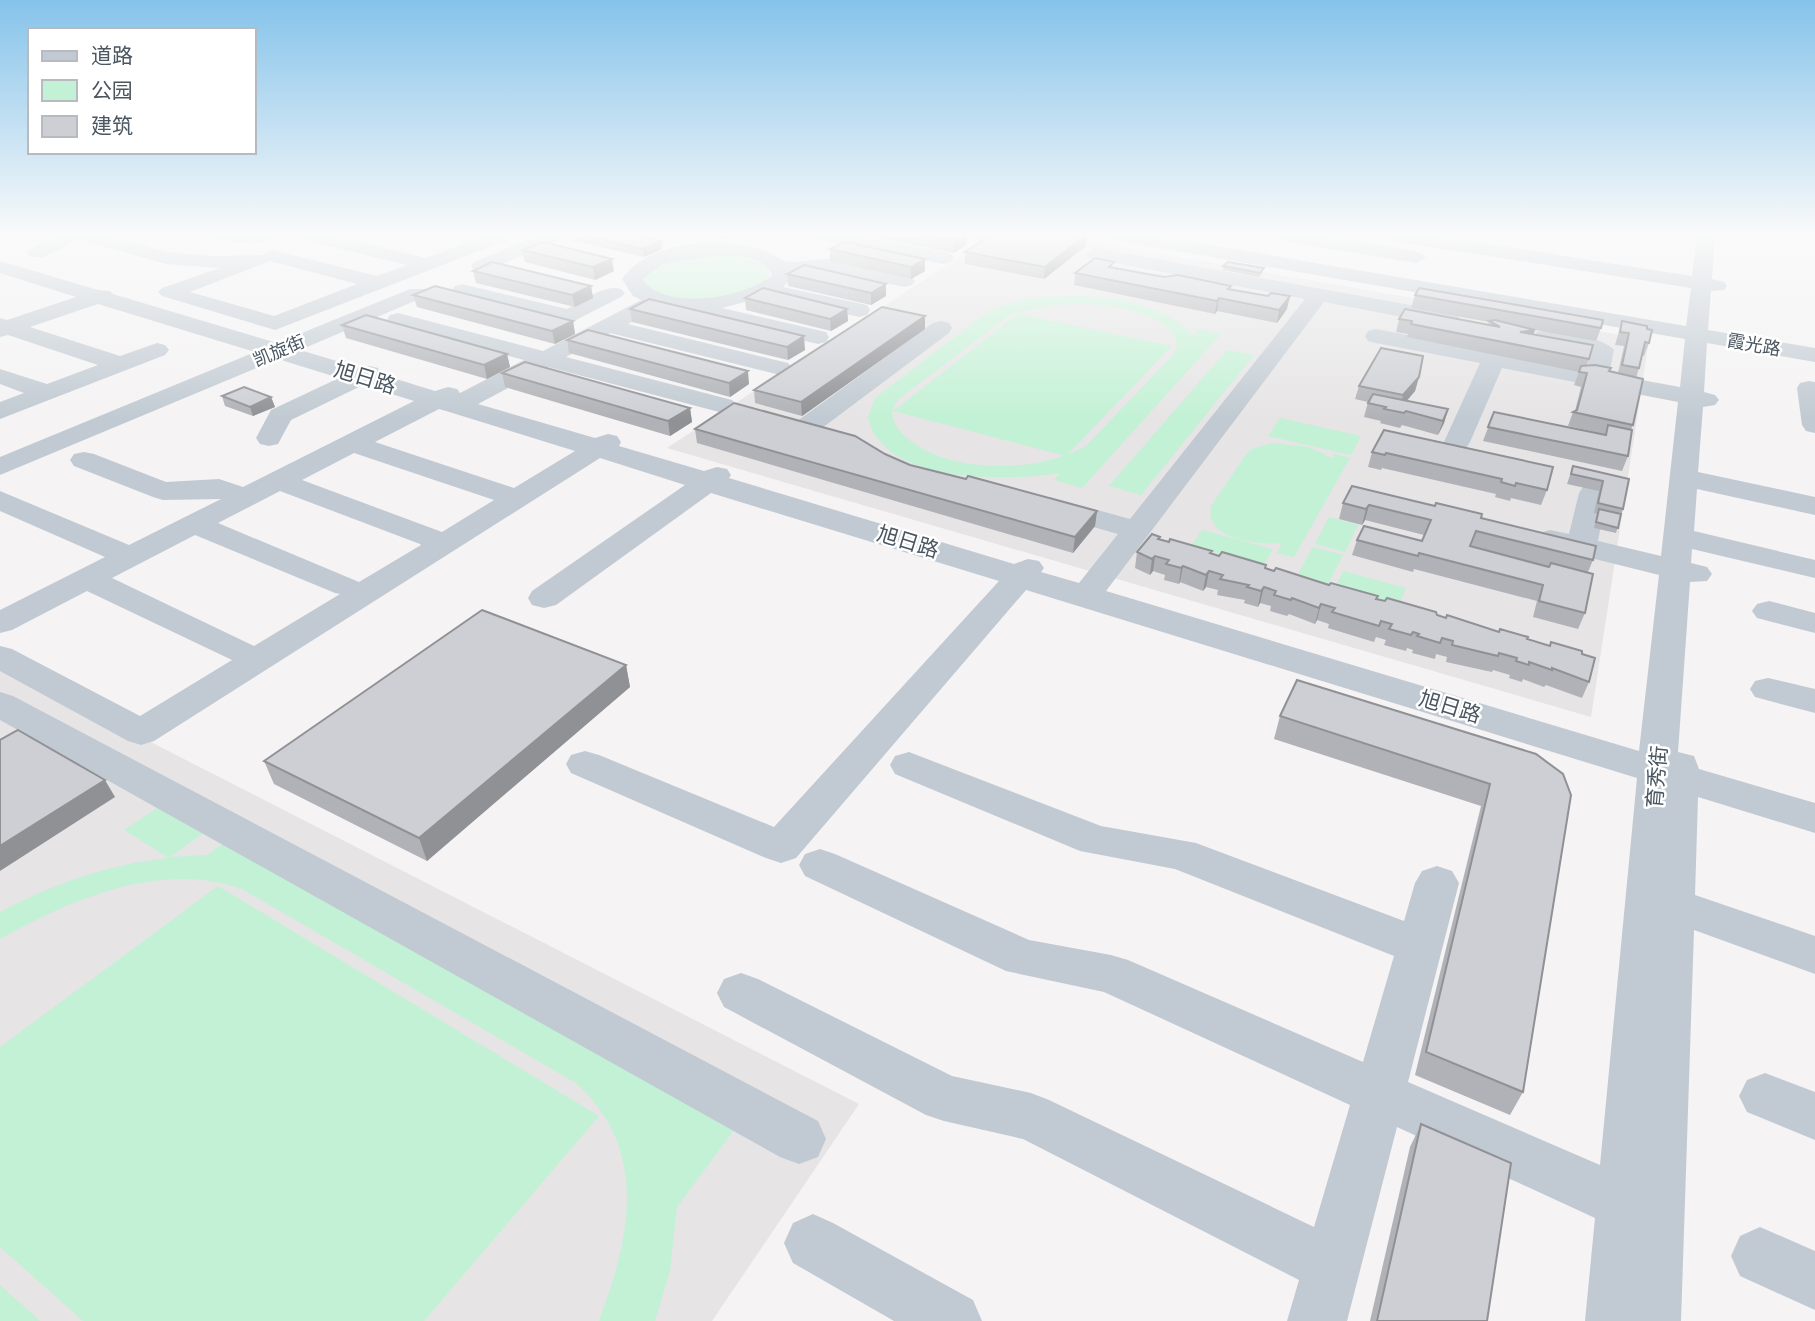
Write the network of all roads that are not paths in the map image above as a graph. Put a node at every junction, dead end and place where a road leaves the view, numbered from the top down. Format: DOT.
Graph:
graph roads {
  1 [pos="1319,295"];
  2 [pos="102,296"];
  3 [pos="106,296"];
  4 [pos="181,296"];
  5 [pos="345,296"];
  6 [pos="389,296"];
  7 [pos="419,296"];
  8 [pos="485,296"];
  9 [pos="609,296"];
  10 [pos="638,296"];
  11 [pos="752,296"];
  12 [pos="794,296"];
  13 [pos="1322,296"];
  14 [pos="1478,296"];
  15 [pos="1709,296"];
  16 [pos="651,297"];
  17 [pos="686,303"];
  18 [pos="1393,309"];
  19 [pos="859,310"];
  20 [pos="398,320"];
  21 [pos="1472,324"];
  22 [pos="607,326"];
  23 [pos="2,328"];
  24 [pos="941,328"];
  25 [pos="1525,333"];
  26 [pos="1706,335"];
  27 [pos="818,337"];
  28 [pos="280,348"];
  29 [pos="158,349"];
  30 [pos="1815,354"];
  31 [pos="545,359"];
  32 [pos="1494,359"];
  33 [pos="120,364"];
  34 [pos="780,368"];
  35 [pos="367,374"];
  36 [pos="0,376"];
  37 [pos="1596,378"];
  38 [pos="1815,390"];
  39 [pos="48,393"];
  40 [pos="1700,398"];
  41 [pos="451,400"];
  42 [pos="723,405"];
  43 [pos="0,411"];
  44 [pos="1815,425"];
  45 [pos="269,438"];
  46 [pos="843,438"];
  47 [pos="1457,442"];
  48 [pos="352,443"];
  49 [pos="603,445"];
  50 [pos="8,451"];
  51 [pos="84,460"];
  52 [pos="0,467"];
  53 [pos="712,478"];
  54 [pos="1694,480"];
  55 [pos="279,481"];
  56 [pos="1594,493"];
  57 [pos="506,495"];
  58 [pos="245,498"];
  59 [pos="1023,498"];
  60 [pos="0,500"];
  61 [pos="1815,506"];
  62 [pos="194,524"];
  63 [pos="1138,530"];
  64 [pos="1529,534"];
  65 [pos="431,538"];
  66 [pos="1582,547"];
  67 [pos="1687,556"];
  68 [pos="130,557"];
  69 [pos="1815,569"];
  70 [pos="1024,572"];
  71 [pos="88,579"];
  72 [pos="346,586"];
  73 [pos="1090,592"];
  74 [pos="544,598"];
  75 [pos="1769,611"];
  76 [pos="0,623"];
  77 [pos="1815,623"];
  78 [pos="240,651"];
  79 [pos="0,657"];
  80 [pos="1768,688"];
  81 [pos="1815,701"];
  82 [pos="11,722"];
  83 [pos="584,764"];
  84 [pos="909,765"];
  85 [pos="1669,767"];
  86 [pos="1815,805"];
  87 [pos="1815,818"];
  88 [pos="820,865"];
  89 [pos="1437,883"];
  90 [pos="1661,901"];
  91 [pos="1419,947"];
  92 [pos="1815,955"];
  93 [pos="741,993"];
  94 [pos="1379,1094"];
  95 [pos="1765,1096"];
  96 [pos="1815,1116"];
  97 [pos="799,1139"];
  98 [pos="1626,1204"];
  99 [pos="813,1243"];
  100 [pos="1760,1256"];
  101 [pos="1332,1266"];
  102 [pos="1815,1281"];
  103 [pos="952,1321"];
  104 [pos="1317,1321"];
  105 [pos="1615,1321"];
  106 [pos="1651,1321"];
  1 -- 63 [label="street"];
  2 -- 23 [label="street"];
  3 -- 28 [label="street, 旭日路"];
  4 -- 5 [label="street"];
  6 -- 28 [label="street, 凯旋街"];
  7 -- 28 [label="street, 凯旋街"];
  8 -- 9 [label="street"];
  10 -- 16 [label="street"];
  11 -- 17 [label="street"];
  12 -- 19 [label="street"];
  13 -- 18 [label="street"];
  14 -- 26 [label="street, 霞光路"];
  15 -- 26 [label="street, 育秀街"];
  16 -- 17 [label="street"];
  16 -- 22 [label="street"];
  17 -- 27 [label="street"];
  18 -- 21 [label="street"];
  18 -- 32 [label="street"];
  20 -- 31 [label="street"];
  22 -- 31 [label="street"];
  22 -- 34 [label="street"];
  23 -- 33 [label="street"];
  24 -- 46 [label="street"];
  25 -- 37 [label="street"];
  26 -- 30 [label="street, 霞光路"];
  26 -- 40 [label="street, 育秀街"];
  28 -- 35 [label="street, 旭日路"];
  28 -- 50 [label="street, 凯旋街"];
  28 -- 52 [label="street, 凯旋街"];
  29 -- 33 [label="street"];
  31 -- 41 [label="street"];
  31 -- 42 [label="street"];
  32 -- 37 [label="street"];
  32 -- 47 [label="street"];
  33 -- 39 [label="street"];
  35 -- 41 [label="street, 旭日路"];
  35 -- 45 [label="street"];
  36 -- 39 [label="street"];
  37 -- 40 [label="street"];
  38 -- 44 [label="street"];
  39 -- 43 [label="street"];
  40 -- 54 [label="street, 育秀街"];
  41 -- 48 [label="street"];
  41 -- 49 [label="street, 旭日路"];
  48 -- 55 [label="street"];
  48 -- 57 [label="street"];
  49 -- 53 [label="street, 旭日路"];
  49 -- 79 [label="street"];
  51 -- 58 [label="street"];
  53 -- 70 [label="street, 旭日路"];
  53 -- 74 [label="street"];
  54 -- 61 [label="street"];
  54 -- 67 [label="street, 育秀街"];
  55 -- 58 [label="street"];
  55 -- 65 [label="street"];
  56 -- 66 [label="street"];
  58 -- 62 [label="street"];
  59 -- 63 [label="street"];
  60 -- 68 [label="street"];
  62 -- 68 [label="street"];
  62 -- 72 [label="street"];
  63 -- 73 [label="street"];
  64 -- 66 [label="street"];
  66 -- 67 [label="street"];
  67 -- 69 [label="street"];
  67 -- 85 [label="street, 育秀街"];
  68 -- 71 [label="street"];
  70 -- 73 [label="street, 旭日路"];
  70 -- 83 [label="street"];
  71 -- 76 [label="street"];
  71 -- 78 [label="street"];
  73 -- 85 [label="street, 旭日路"];
  75 -- 77 [label="street"];
  80 -- 81 [label="street"];
  82 -- 97 [label="street"];
  84 -- 91 [label="street"];
  85 -- 86 [label="street, 旭日路"];
  85 -- 87 [label="street, 旭日路"];
  85 -- 90 [label="street, 育秀街"];
  88 -- 94 [label="street"];
  89 -- 91 [label="street"];
  90 -- 92 [label="street"];
  90 -- 98 [label="street, 育秀街"];
  90 -- 106 [label="street, 育秀街"];
  91 -- 94 [label="street"];
  93 -- 101 [label="street"];
  94 -- 98 [label="street"];
  94 -- 101 [label="street"];
  95 -- 96 [label="street"];
  98 -- 105 [label="street, 育秀街"];
  99 -- 103 [label="street"];
  100 -- 102 [label="street"];
  101 -- 104 [label="street"];
}
